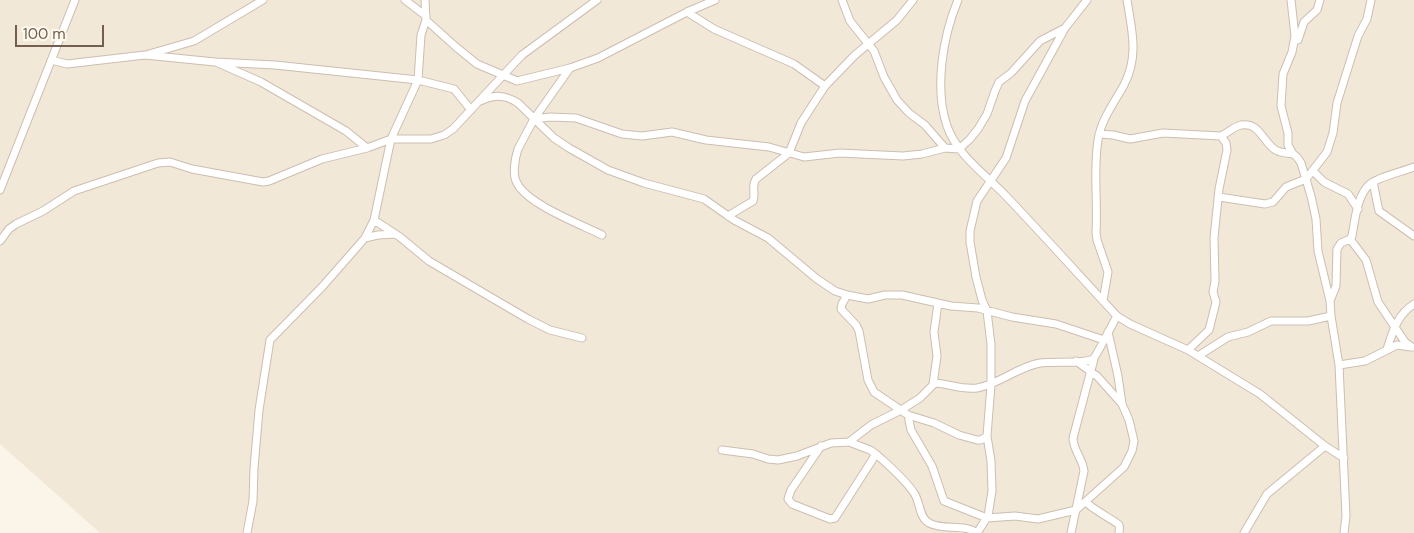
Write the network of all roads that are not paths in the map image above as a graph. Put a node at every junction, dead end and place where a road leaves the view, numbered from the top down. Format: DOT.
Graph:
graph roads {
  1 [pos="75,0"];
  2 [pos="263,0"];
  3 [pos="406,0"];
  4 [pos="424,0"];
  5 [pos="596,0"];
  6 [pos="715,0"];
  7 [pos="842,0"];
  8 [pos="913,0"];
  9 [pos="958,0"];
  10 [pos="1087,0"];
  11 [pos="1127,0"];
  12 [pos="1292,0"];
  13 [pos="1320,0"];
  14 [pos="1371,0"];
  15 [pos="687,12"];
  16 [pos="426,18"];
  17 [pos="1065,28"];
  18 [pos="869,43"];
  19 [pos="1293,46"];
  20 [pos="145,56"];
  21 [pos="51,60"];
  22 [pos="215,62"];
  23 [pos="570,68"];
  24 [pos="501,76"];
  25 [pos="418,80"];
  26 [pos="825,86"];
  27 [pos="480,100"];
  28 [pos="471,110"];
  29 [pos="534,119"];
  30 [pos="1099,134"];
  31 [pos="1221,136"];
  32 [pos="391,139"];
  33 [pos="367,148"];
  34 [pos="945,148"];
  35 [pos="959,149"];
  36 [pos="789,153"];
  37 [pos="1292,154"];
  38 [pos="1414,167"];
  39 [pos="1313,171"];
  40 [pos="1306,179"];
  41 [pos="991,180"];
  42 [pos="1373,182"];
  43 [pos="0,190"];
  44 [pos="1219,197"];
  45 [pos="1358,209"];
  46 [pos="728,216"];
  47 [pos="374,220"];
  48 [pos="396,234"];
  49 [pos="602,235"];
  50 [pos="1414,236"];
  51 [pos="365,238"];
  52 [pos="1350,238"];
  53 [pos="0,242"];
  54 [pos="847,295"];
  55 [pos="1103,301"];
  56 [pos="1330,301"];
  57 [pos="938,303"];
  58 [pos="1414,304"];
  59 [pos="988,310"];
  60 [pos="1117,316"];
  61 [pos="1330,316"];
  62 [pos="1130,324"];
  63 [pos="1395,327"];
  64 [pos="1109,330"];
  65 [pos="582,338"];
  66 [pos="1104,340"];
  67 [pos="1413,348"];
  68 [pos="1387,349"];
  69 [pos="1188,350"];
  70 [pos="1198,356"];
  71 [pos="1094,359"];
  72 [pos="1076,362"];
  73 [pos="1339,365"];
  74 [pos="1090,370"];
  75 [pos="933,384"];
  76 [pos="991,385"];
  77 [pos="1122,404"];
  78 [pos="901,410"];
  79 [pos="908,415"];
  80 [pos="988,436"];
  81 [pos="849,442"];
  82 [pos="821,446"];
  83 [pos="1325,446"];
  84 [pos="722,450"];
  85 [pos="876,454"];
  86 [pos="1344,458"];
  87 [pos="1086,502"];
  88 [pos="1076,510"];
  89 [pos="987,518"];
  90 [pos="247,533"];
  91 [pos="1072,533"];
  92 [pos="1119,533"];
  93 [pos="1244,533"];
  94 [pos="1344,533"];
  1 -- 21 [label="street"];
  2 -- 20 [label="street"];
  3 -- 16 [label="street"];
  4 -- 16 [label="street"];
  5 -- 24 [label="street"];
  6 -- 15 [label="street"];
  7 -- 18 [label="street"];
  8 -- 18 [label="street"];
  9 -- 35 [label="street"];
  10 -- 17 [label="street"];
  11 -- 30 [label="street"];
  12 -- 19 [label="street"];
  13 -- 19 [label="street"];
  14 -- 39 [label="street"];
  15 -- 23 [label="street"];
  15 -- 26 [label="street"];
  16 -- 24 [label="street"];
  16 -- 25 [label="street"];
  17 -- 35 [label="street"];
  17 -- 41 [label="street"];
  18 -- 26 [label="street"];
  18 -- 34 [label="street"];
  19 -- 37 [label="street"];
  20 -- 21 [label="street"];
  20 -- 22 [label="street"];
  21 -- 43 [label="street"];
  22 -- 25 [label="street"];
  22 -- 33 [label="street"];
  23 -- 24 [label="street"];
  23 -- 29 [label="street"];
  24 -- 27 [label="street"];
  25 -- 28 [label="street"];
  25 -- 32 [label="street"];
  26 -- 36 [label="street"];
  27 -- 28 [label="street"];
  27 -- 29 [label="street"];
  28 -- 32 [label="street"];
  29 -- 36 [label="street"];
  29 -- 46 [label="street"];
  29 -- 49 [label="street"];
  30 -- 31 [label="street"];
  30 -- 55 [label="street"];
  31 -- 37 [label="street"];
  31 -- 44 [label="street"];
  32 -- 33 [label="street"];
  32 -- 47 [label="street"];
  33 -- 53 [label="street"];
  34 -- 35 [label="street"];
  34 -- 36 [label="street"];
  35 -- 41 [label="street"];
  36 -- 46 [label="street"];
  37 -- 40 [label="street"];
  38 -- 42 [label="street"];
  39 -- 40 [label="street"];
  39 -- 45 [label="street"];
  40 -- 44 [label="street"];
  40 -- 56 [label="street"];
  41 -- 55 [label="street"];
  41 -- 59 [label="street"];
  42 -- 45 [label="street"];
  42 -- 50 [label="street"];
  44 -- 69 [label="street"];
  45 -- 52 [label="street"];
  46 -- 54 [label="street"];
  47 -- 48 [label="street"];
  47 -- 51 [label="street"];
  48 -- 51 [label="street"];
  48 -- 65 [label="street"];
  51 -- 90 [label="street"];
  52 -- 56 [label="street"];
  52 -- 63 [label="street"];
  54 -- 57 [label="street"];
  54 -- 78 [label="street"];
  55 -- 60 [label="street"];
  56 -- 61 [label="street"];
  57 -- 59 [label="street"];
  57 -- 75 [label="street"];
  58 -- 63 [label="street"];
  59 -- 66 [label="street"];
  59 -- 76 [label="street"];
  60 -- 62 [label="street"];
  60 -- 64 [label="street"];
  61 -- 70 [label="street"];
  61 -- 73 [label="street"];
  62 -- 64 [label="street"];
  62 -- 69 [label="street"];
  63 -- 67 [label="street"];
  63 -- 68 [label="street"];
  64 -- 66 [label="street"];
  64 -- 77 [label="street"];
  66 -- 71 [label="street"];
  67 -- 68 [label="street"];
  68 -- 73 [label="street"];
  69 -- 70 [label="street"];
  70 -- 83 [label="street"];
  71 -- 72 [label="street"];
  71 -- 74 [label="street"];
  72 -- 74 [label="street"];
  72 -- 76 [label="street"];
  73 -- 86 [label="street"];
  74 -- 77 [label="street"];
  74 -- 88 [label="street"];
  75 -- 76 [label="street"];
  75 -- 78 [label="street"];
  76 -- 80 [label="street"];
  77 -- 87 [label="street"];
  78 -- 79 [label="street"];
  78 -- 81 [label="street"];
  79 -- 80 [label="street"];
  79 -- 89 [label="street"];
  80 -- 89 [label="street"];
  81 -- 82 [label="street"];
  81 -- 85 [label="street"];
  82 -- 84 [label="street"];
  82 -- 85 [label="street"];
  83 -- 86 [label="street"];
  83 -- 93 [label="street"];
  85 -- 89 [label="street"];
  86 -- 94 [label="street"];
  87 -- 88 [label="street"];
  87 -- 92 [label="street"];
  88 -- 89 [label="street"];
  88 -- 91 [label="street"];
}
